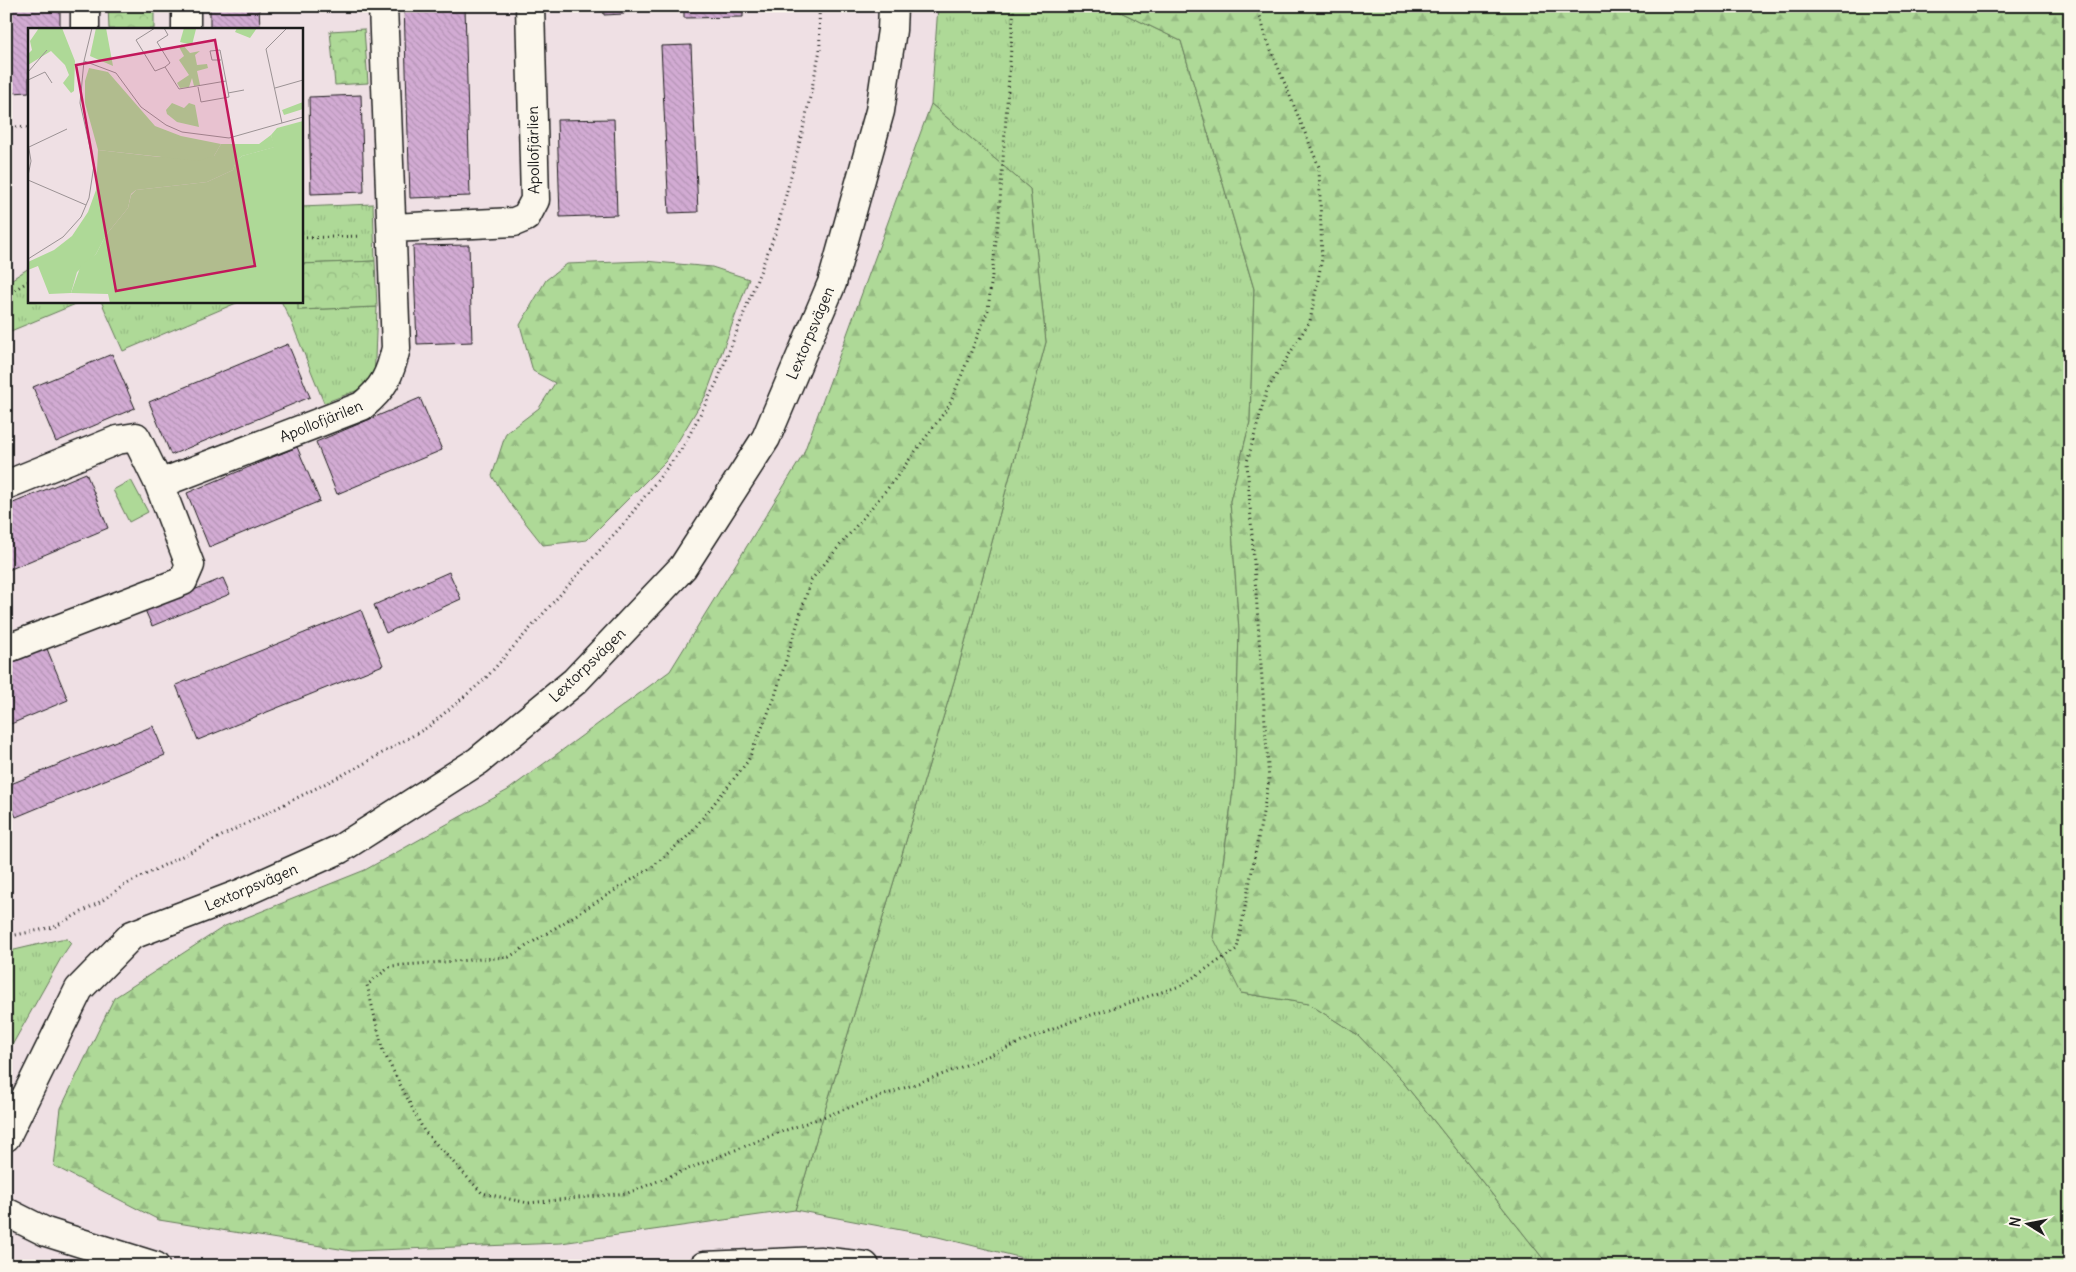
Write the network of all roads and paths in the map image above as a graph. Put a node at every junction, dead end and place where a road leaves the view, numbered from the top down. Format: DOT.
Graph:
graph roads {
  1 [pos="85,6"];
  2 [pos="186,6"];
  3 [pos="383,6"];
  4 [pos="530,6"];
  5 [pos="819,6"];
  6 [pos="893,6"];
  7 [pos="1014,6"];
  8 [pos="1257,6"];
  9 [pos="86,28"];
  10 [pos="186,28"];
  11 [pos="6,126"];
  12 [pos="28,128"];
  13 [pos="392,232"];
  14 [pos="302,238"];
  15 [pos="28,283"];
  16 [pos="6,295"];
  17 [pos="159,484"];
  18 [pos="6,486"];
  19 [pos="6,649"];
  20 [pos="6,936"];
  21 [pos="6,1137"];
  22 [pos="6,1212"];
  23 [pos="155,1266"];
  24 [pos="704,1266"];
  25 [pos="865,1266"];
  1 -- 9 [label="street"];
  2 -- 10 [label="street"];
  3 -- 13 [label="street, Apollofjärilen"];
  4 -- 13 [label="street, Apollofjärlien"];
  5 -- 20 [label="path"];
  6 -- 21 [label="street, Lextorpsvägen"];
  7 -- 8 [label="path"];
  11 -- 12 [label="path"];
  13 -- 14 [label="path"];
  13 -- 17 [label="street, Apollofjärilen"];
  15 -- 16 [label="path"];
  17 -- 18 [label="street"];
  17 -- 19 [label="street"];
  22 -- 23 [label="street"];
  24 -- 25 [label="street"];
}
